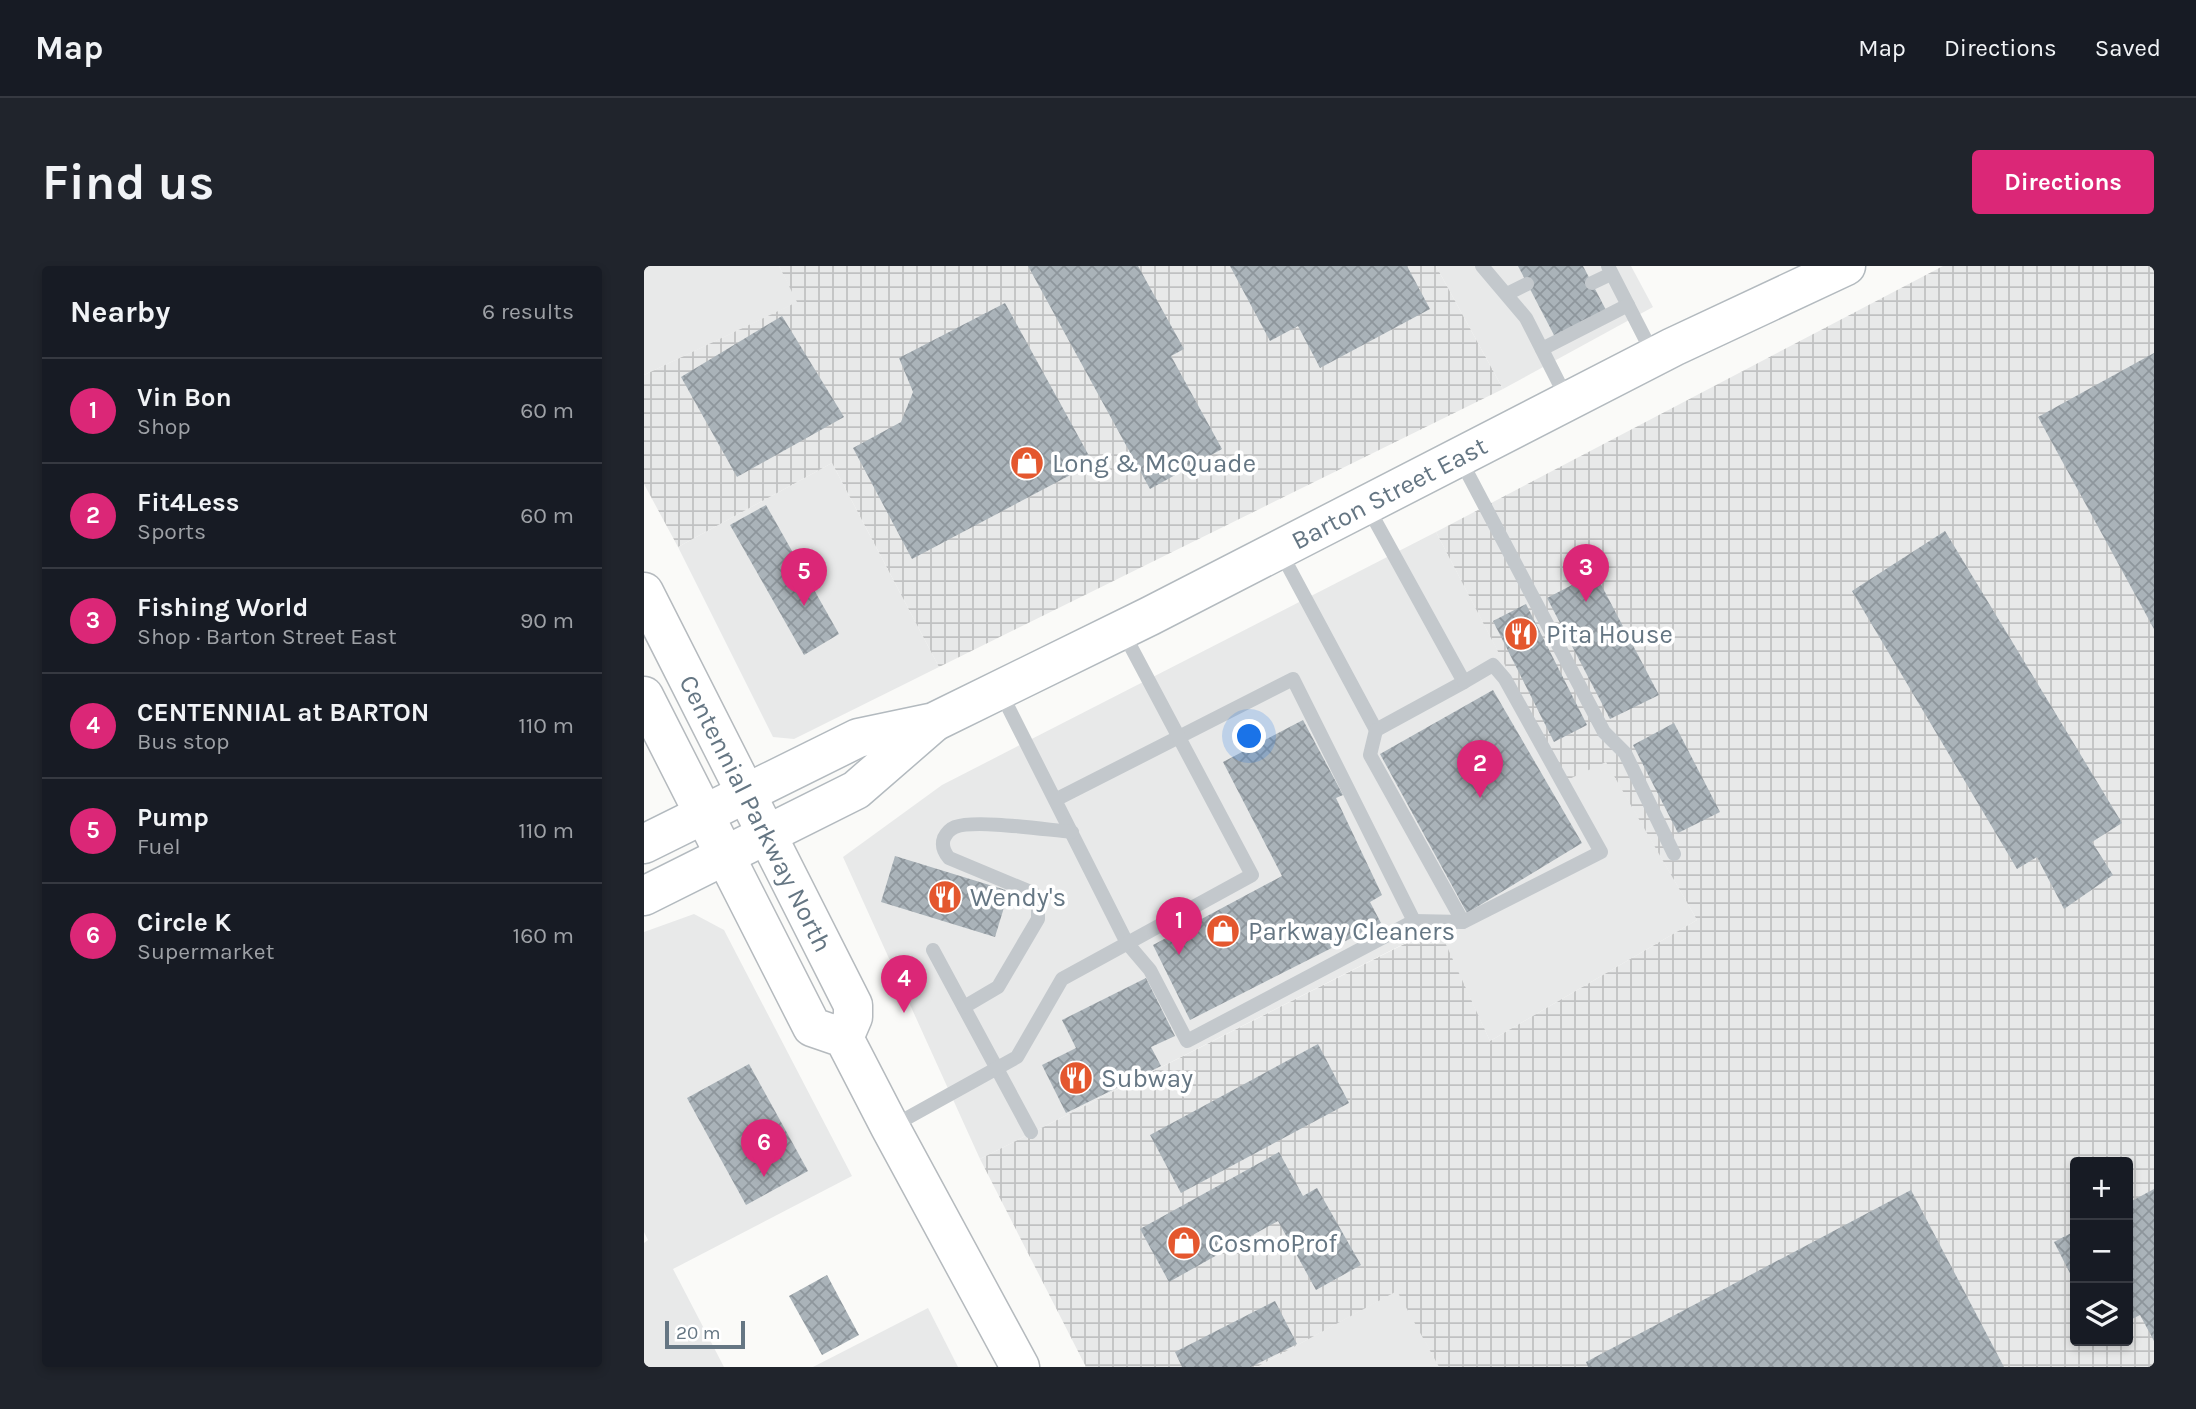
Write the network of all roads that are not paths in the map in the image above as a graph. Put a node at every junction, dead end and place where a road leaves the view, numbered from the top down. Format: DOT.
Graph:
graph roads {
  1 [pos="1482,266"];
  2 [pos="1609,270"];
  3 [pos="1822,271"];
  4 [pos="1592,283"];
  5 [pos="1527,284"];
  6 [pos="1507,294"];
  7 [pos="1628,305"];
  8 [pos="1541,310"];
  9 [pos="1526,318"];
  10 [pos="1542,349"];
  11 [pos="1654,357"];
  12 [pos="1568,401"];
  13 [pos="1459,456"];
  14 [pos="1367,505"];
  15 [pos="1279,550"];
  16 [pos="644,592"];
  17 [pos="1122,630"];
  18 [pos="1464,682"];
  19 [pos="1000,690"];
  20 [pos="644,696"];
  21 [pos="934,722"];
  22 [pos="1376,730"];
  23 [pos="1178,737"];
  24 [pos="745,794"];
  25 [pos="1055,800"];
  26 [pos="704,814"];
  27 [pos="1072,832"];
  28 [pos="766,835"];
  29 [pos="644,844"];
  30 [pos="1674,854"];
  31 [pos="724,856"];
  32 [pos="644,896"];
  33 [pos="1414,921"];
  34 [pos="1463,922"];
  35 [pos="1128,943"];
  36 [pos="933,950"];
  37 [pos="964,1007"];
  38 [pos="844,1038"];
  39 [pos="996,1068"];
  40 [pos="890,1127"];
  41 [pos="1031,1132"];
  42 [pos="1020,1367"];
  1 -- 6 [label="lane"];
  2 -- 4 [label="lane"];
  2 -- 7 [label="lane"];
  3 -- 11 [label="main road, Barton Street East"];
  5 -- 6 [label="lane"];
  6 -- 9 [label="lane"];
  7 -- 10 [label="lane"];
  7 -- 11 [label="lane"];
  8 -- 9 [label="lane"];
  9 -- 10 [label="lane"];
  10 -- 12 [label="lane"];
  11 -- 12 [label="main road, Barton Street East"];
  12 -- 13 [label="main road, Barton Street East"];
  13 -- 14 [label="main road, Barton Street East"];
  13 -- 30 [label="lane"];
  14 -- 15 [label="main road, Barton Street East"];
  14 -- 18 [label="lane"];
  15 -- 17 [label="main road, Barton Street East"];
  15 -- 22 [label="lane"];
  16 -- 24 [label="main road, Centennial Parkway North"];
  17 -- 19 [label="main road, Barton Street East"];
  17 -- 23 [label="lane"];
  18 -- 22 [label="lane"];
  18 -- 34 [label="lane"];
  19 -- 21 [label="main road, Barton Street East"];
  19 -- 25 [label="lane"];
  20 -- 26 [label="main road, Centennial Parkway North"];
  21 -- 24 [label="main road, Barton Street East"];
  21 -- 28 [label="main road, Barton Street East"];
  22 -- 34 [label="lane"];
  23 -- 25 [label="lane"];
  23 -- 33 [label="lane"];
  23 -- 35 [label="lane"];
  24 -- 26 [label="main road, Barton Street East"];
  24 -- 28 [label="main road, Centennial Parkway North"];
  25 -- 27 [label="lane"];
  26 -- 29 [label="main road, Barton Street East"];
  26 -- 31 [label="main road, Centennial Parkway North"];
  27 -- 35 [label="lane"];
  27 -- 37 [label="lane"];
  28 -- 31 [label="main road, Barton Street East"];
  28 -- 38 [label="main road, Centennial Parkway North"];
  31 -- 32 [label="main road, Barton Street East"];
  31 -- 38 [label="main road, Centennial Parkway North"];
  33 -- 34 [label="lane"];
  33 -- 35 [label="lane"];
  35 -- 39 [label="lane"];
  36 -- 37 [label="lane"];
  37 -- 39 [label="lane"];
  38 -- 40 [label="main road"];
  39 -- 40 [label="lane"];
  39 -- 41 [label="lane"];
  40 -- 42 [label="main road"];
}
